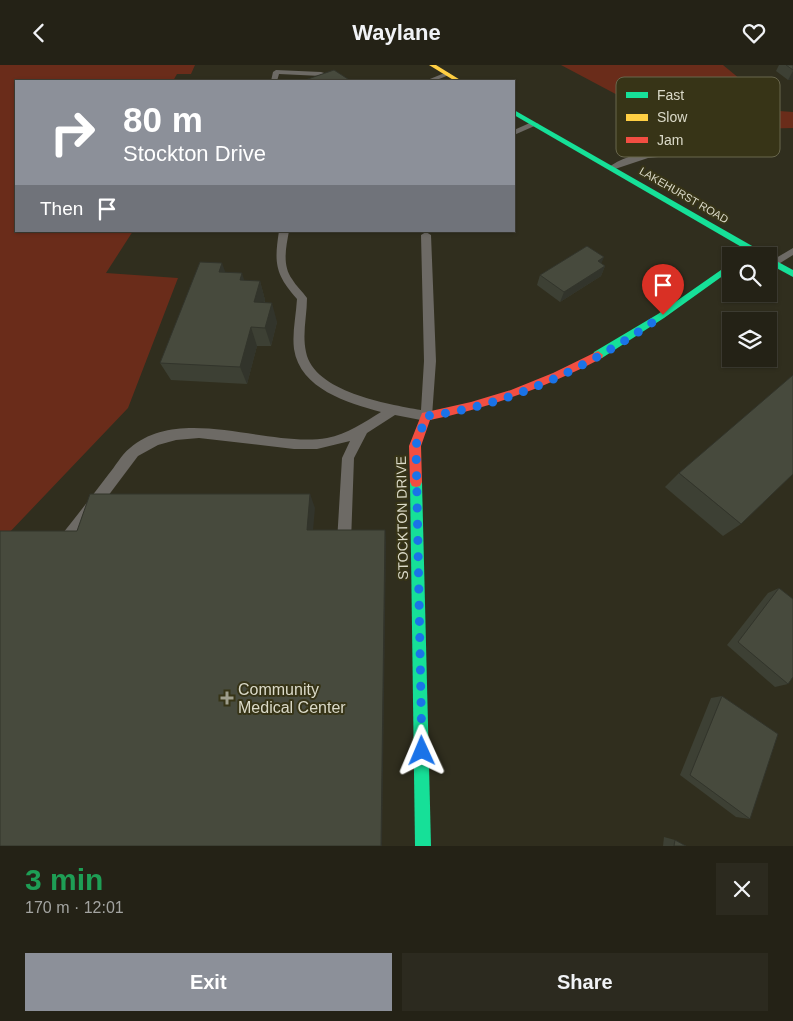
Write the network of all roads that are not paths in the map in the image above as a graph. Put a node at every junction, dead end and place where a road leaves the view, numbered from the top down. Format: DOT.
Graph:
graph roads {
  1 [pos="432,65"];
  2 [pos="447,74"];
  3 [pos="274,80"];
  4 [pos="343,80"];
  5 [pos="431,80"];
  6 [pos="458,80"];
  7 [pos="515,113"];
  8 [pos="534,124"];
  9 [pos="515,133"];
  10 [pos="636,157"];
  11 [pos="612,168"];
  12 [pos="284,232"];
  13 [pos="426,235"];
  14 [pos="748,247"];
  15 [pos="793,251"];
  16 [pos="777,259"];
  17 [pos="777,265"];
  18 [pos="722,272"];
  19 [pos="793,274"];
  20 [pos="393,410"];
  21 [pos="426,416"];
  22 [pos="361,432"];
  23 [pos="344,542"];
  24 [pos="64,543"];
  25 [pos="424,846"];
  1 -- 2 [label="street"];
  2 -- 5 [label="lane"];
  2 -- 6 [label="street"];
  3 -- 4 [label="lane"];
  7 -- 8 [label="street, LAKEHURST ROAD"];
  8 -- 9 [label="lane"];
  8 -- 11 [label="street, LAKEHURST ROAD"];
  10 -- 11 [label="lane"];
  11 -- 14 [label="street, LAKEHURST ROAD"];
  12 -- 20 [label="lane"];
  13 -- 21 [label="lane"];
  15 -- 16 [label="lane"];
  17 -- 19 [label="street"];
  18 -- 21 [label="street"];
  20 -- 21 [label="lane"];
  20 -- 22 [label="lane"];
  21 -- 25 [label="street, STOCKTON DRIVE"];
  22 -- 23 [label="lane"];
  22 -- 24 [label="lane"];
}
